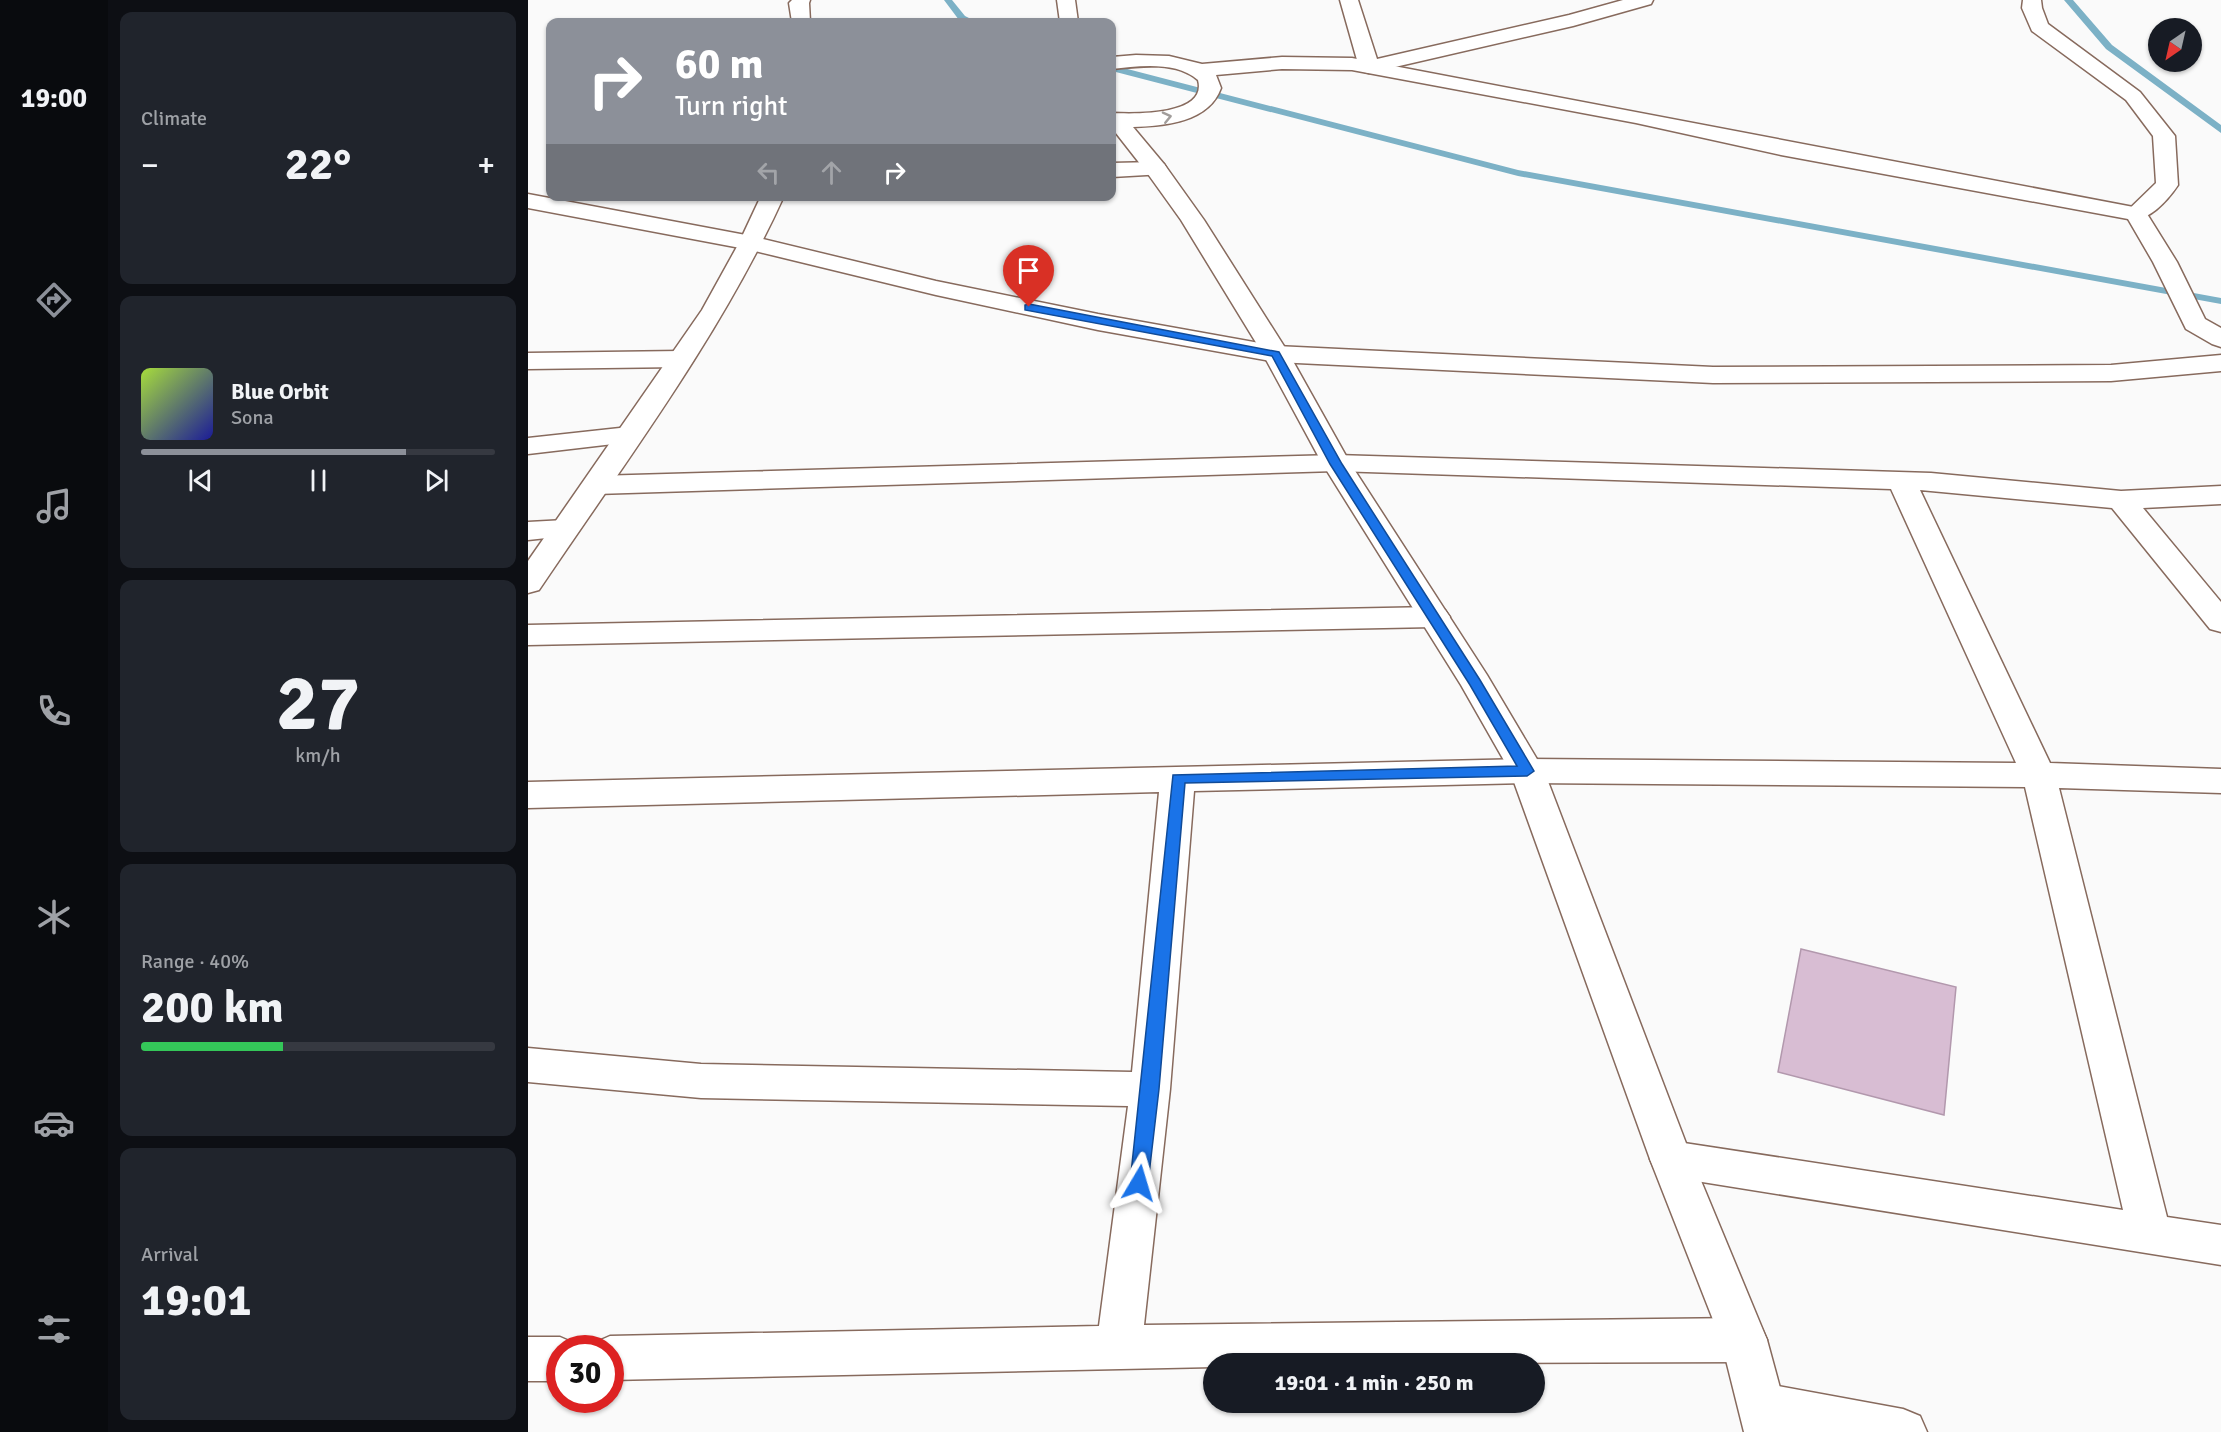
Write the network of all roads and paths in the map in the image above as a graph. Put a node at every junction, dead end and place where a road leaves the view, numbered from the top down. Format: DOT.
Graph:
graph roads {
  1 [pos="801,0"];
  2 [pos="1066,0"];
  3 [pos="1349,0"];
  4 [pos="1644,0"];
  5 [pos="2032,0"];
  6 [pos="801,18"];
  7 [pos="1068,18"];
  8 [pos="1116,62"];
  9 [pos="1369,67"];
  10 [pos="1198,70"];
  11 [pos="1116,120"];
  12 [pos="1116,122"];
  13 [pos="1156,169"];
  14 [pos="1116,170"];
  15 [pos="773,201"];
  16 [pos="533,207"];
  17 [pos="2136,214"];
  18 [pos="751,243"];
  19 [pos="2221,339"];
  20 [pos="1276,354"];
  21 [pos="681,359"];
  22 [pos="528,361"];
  23 [pos="2221,363"];
  24 [pos="629,435"];
  25 [pos="528,446"];
  26 [pos="1336,464"];
  27 [pos="1901,481"];
  28 [pos="596,485"];
  29 [pos="2221,495"];
  30 [pos="2121,500"];
  31 [pos="565,529"];
  32 [pos="528,531"];
  33 [pos="528,583"];
  34 [pos="1434,617"];
  35 [pos="2221,622"];
  36 [pos="528,634"];
  37 [pos="1527,771"];
  38 [pos="2039,775"];
  39 [pos="1178,778"];
  40 [pos="2221,781"];
  41 [pos="528,795"];
  42 [pos="528,1065"];
  43 [pos="1150,1089"];
  44 [pos="1671,1159"];
  45 [pos="2150,1234"];
  46 [pos="2221,1245"];
  47 [pos="1744,1340"];
  48 [pos="1119,1348"];
  49 [pos="624,1358"];
  50 [pos="528,1359"];
  51 [pos="546,1359"];
  52 [pos="1765,1419"];
  53 [pos="1903,1432"];
  1 -- 6 [label="street"];
  2 -- 7 [label="street"];
  3 -- 9 [label="street"];
  4 -- 9 [label="street"];
  5 -- 17 [label="street"];
  8 -- 10 [label="street"];
  9 -- 10 [label="street"];
  9 -- 17 [label="street"];
  11 -- 10 [label="street, one-way"];
  12 -- 13 [label="street"];
  13 -- 14 [label="street"];
  13 -- 20 [label="street"];
  15 -- 18 [label="street"];
  16 -- 18 [label="street"];
  17 -- 19 [label="street"];
  18 -- 20 [label="street"];
  18 -- 21 [label="street"];
  20 -- 23 [label="street"];
  20 -- 26 [label="street"];
  21 -- 22 [label="street"];
  21 -- 24 [label="street"];
  24 -- 25 [label="street"];
  24 -- 28 [label="street"];
  26 -- 27 [label="street"];
  26 -- 28 [label="street"];
  26 -- 34 [label="street"];
  27 -- 30 [label="street"];
  27 -- 38 [label="street"];
  28 -- 31 [label="street"];
  29 -- 30 [label="street"];
  30 -- 35 [label="street"];
  31 -- 32 [label="street"];
  31 -- 33 [label="street"];
  34 -- 36 [label="street"];
  34 -- 37 [label="street"];
  37 -- 38 [label="street"];
  37 -- 39 [label="street"];
  37 -- 44 [label="street"];
  38 -- 40 [label="street"];
  38 -- 45 [label="street"];
  39 -- 41 [label="street"];
  39 -- 43 [label="street"];
  42 -- 43 [label="street"];
  43 -- 48 [label="street"];
  44 -- 45 [label="street"];
  44 -- 47 [label="street"];
  45 -- 46 [label="street"];
  47 -- 48 [label="street"];
  47 -- 52 [label="street"];
  48 -- 49 [label="street"];
  50 -- 51 [label="street"];
  52 -- 53 [label="street"];
}
